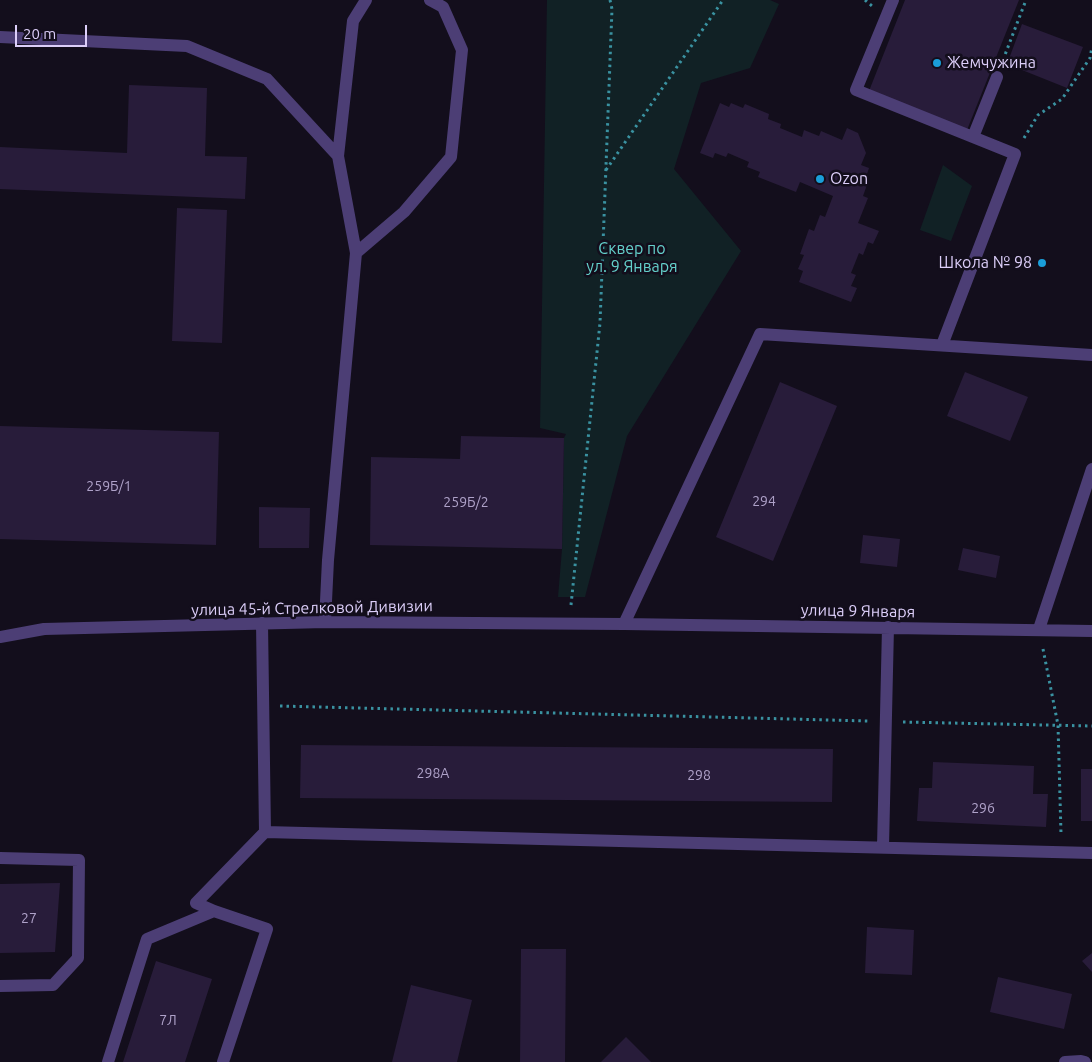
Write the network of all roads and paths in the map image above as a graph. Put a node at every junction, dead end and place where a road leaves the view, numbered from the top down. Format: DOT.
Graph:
graph roads {
  1 [pos="366,0"];
  2 [pos="430,0"];
  3 [pos="610,0"];
  4 [pos="723,0"];
  5 [pos="893,0"];
  6 [pos="1026,0"];
  7 [pos="0,37"];
  8 [pos="1092,47"];
  9 [pos="997,77"];
  10 [pos="973,137"];
  11 [pos="1015,154"];
  12 [pos="338,156"];
  13 [pos="606,170"];
  14 [pos="356,254"];
  15 [pos="942,345"];
  16 [pos="1092,355"];
  17 [pos="1092,469"];
  18 [pos="325,622"];
  19 [pos="262,623"];
  20 [pos="569,624"];
  21 [pos="624,624"];
  22 [pos="888,628"];
  23 [pos="1039,629"];
  24 [pos="1092,631"];
  25 [pos="0,637"];
  26 [pos="263,706"];
  27 [pos="886,721"];
  28 [pos="1058,725"];
  29 [pos="1092,726"];
  30 [pos="265,832"];
  31 [pos="883,847"];
  32 [pos="1061,852"];
  33 [pos="1092,852"];
  34 [pos="0,858"];
  35 [pos="214,911"];
  36 [pos="0,986"];
  37 [pos="108,1062"];
  38 [pos="223,1062"];
  39 [pos="1064,1062"];
  40 [pos="1085,1062"];
  1 -- 12 [label="street"];
  2 -- 14 [label="street"];
  3 -- 13 [label="path"];
  4 -- 13 [label="path"];
  5 -- 10 [label="street"];
  6 -- 9 [label="path"];
  7 -- 12 [label="street"];
  8 -- 11 [label="path"];
  9 -- 10 [label="street"];
  10 -- 11 [label="street"];
  11 -- 15 [label="street"];
  12 -- 14 [label="street"];
  13 -- 20 [label="path"];
  14 -- 18 [label="street"];
  15 -- 16 [label="street"];
  15 -- 21 [label="street"];
  17 -- 23 [label="street"];
  18 -- 19 [label="street, улица 45-й Стрелковой Дивизии"];
  18 -- 20 [label="street, улица 45-й Стрелковой Дивизии"];
  19 -- 25 [label="street, улица 45-й Стрелковой Дивизии"];
  19 -- 26 [label="street"];
  20 -- 21 [label="street, улица 45-й Стрелковой Дивизии"];
  21 -- 22 [label="street, улица 9 Января"];
  22 -- 23 [label="street, улица 9 Января"];
  22 -- 27 [label="street"];
  23 -- 24 [label="street, улица 9 Января"];
  23 -- 28 [label="path"];
  26 -- 27 [label="path"];
  26 -- 30 [label="street"];
  27 -- 28 [label="path"];
  27 -- 31 [label="street"];
  28 -- 29 [label="path"];
  28 -- 32 [label="path"];
  30 -- 31 [label="street"];
  30 -- 35 [label="street"];
  31 -- 32 [label="street"];
  32 -- 33 [label="street"];
  34 -- 36 [label="street"];
  35 -- 37 [label="street"];
  35 -- 38 [label="street"];
  39 -- 40 [label="street"];
}
